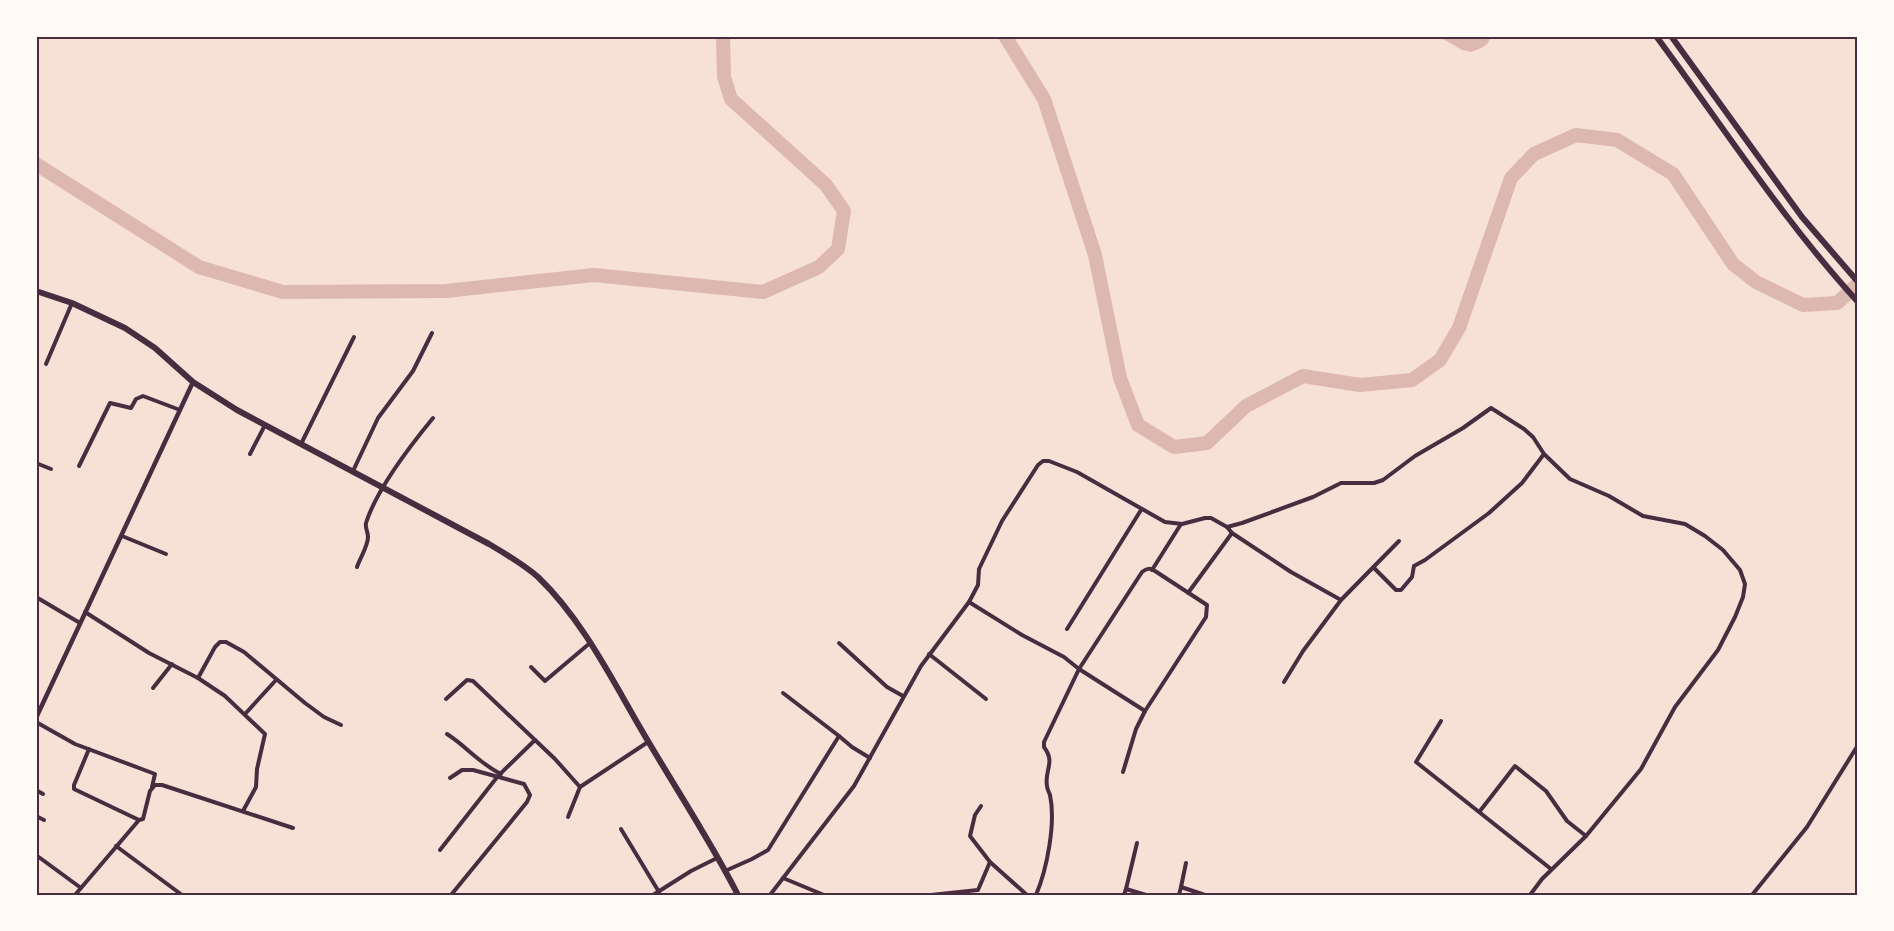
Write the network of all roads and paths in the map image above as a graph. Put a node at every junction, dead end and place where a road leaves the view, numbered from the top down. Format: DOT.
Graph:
graph roads {
  1 [pos="1656,36"];
  2 [pos="1671,36"];
  3 [pos="1858,282"];
  4 [pos="36,291"];
  5 [pos="1858,302"];
  6 [pos="72,303"];
  7 [pos="432,333"];
  8 [pos="354,337"];
  9 [pos="46,364"];
  10 [pos="192,382"];
  11 [pos="180,410"];
  12 [pos="433,418"];
  13 [pos="265,425"];
  14 [pos="301,444"];
  15 [pos="249,454"];
  16 [pos="1544,454"];
  17 [pos="36,463"];
  18 [pos="79,466"];
  19 [pos="51,469"];
  20 [pos="353,471"];
  21 [pos="383,487"];
  22 [pos="1141,510"];
  23 [pos="1182,524"];
  24 [pos="1227,526"];
  25 [pos="1232,533"];
  26 [pos="122,536"];
  27 [pos="1399,541"];
  28 [pos="166,554"];
  29 [pos="357,567"];
  30 [pos="1374,568"];
  31 [pos="1152,570"];
  32 [pos="1188,593"];
  33 [pos="36,597"];
  34 [pos="1341,600"];
  35 [pos="969,602"];
  36 [pos="85,612"];
  37 [pos="80,623"];
  38 [pos="1067,629"];
  39 [pos="590,643"];
  40 [pos="839,643"];
  41 [pos="930,654"];
  42 [pos="172,664"];
  43 [pos="531,667"];
  44 [pos="1079,669"];
  45 [pos="198,678"];
  46 [pos="276,680"];
  47 [pos="1284,682"];
  48 [pos="153,688"];
  49 [pos="783,693"];
  50 [pos="903,696"];
  51 [pos="446,699"];
  52 [pos="986,699"];
  53 [pos="1145,711"];
  54 [pos="245,714"];
  55 [pos="36,720"];
  56 [pos="1441,721"];
  57 [pos="341,726"];
  58 [pos="447,734"];
  59 [pos="839,736"];
  60 [pos="535,740"];
  61 [pos="648,742"];
  62 [pos="1858,744"];
  63 [pos="89,749"];
  64 [pos="870,758"];
  65 [pos="1123,772"];
  66 [pos="499,775"];
  67 [pos="450,778"];
  68 [pos="152,787"];
  69 [pos="580,787"];
  70 [pos="36,790"];
  71 [pos="43,794"];
  72 [pos="981,806"];
  73 [pos="243,811"];
  74 [pos="1480,811"];
  75 [pos="36,816"];
  76 [pos="568,817"];
  77 [pos="44,820"];
  78 [pos="139,820"];
  79 [pos="294,828"];
  80 [pos="621,829"];
  81 [pos="1586,836"];
  82 [pos="1137,843"];
  83 [pos="116,846"];
  84 [pos="440,850"];
  85 [pos="36,855"];
  86 [pos="717,858"];
  87 [pos="990,862"];
  88 [pos="1186,863"];
  89 [pos="1551,869"];
  90 [pos="725,871"];
  91 [pos="783,878"];
  92 [pos="82,888"];
  93 [pos="1181,888"];
  94 [pos="1126,890"];
  95 [pos="659,892"];
  96 [pos="75,895"];
  97 [pos="182,895"];
  98 [pos="451,895"];
  99 [pos="653,895"];
  100 [pos="738,895"];
  101 [pos="770,895"];
  102 [pos="824,895"];
  103 [pos="931,895"];
  104 [pos="1027,895"];
  105 [pos="1036,895"];
  106 [pos="1124,895"];
  107 [pos="1146,895"];
  108 [pos="1179,895"];
  109 [pos="1205,895"];
  110 [pos="1530,895"];
  111 [pos="1752,895"];
  1 -- 5 [label="highway"];
  2 -- 3 [label="highway"];
  4 -- 6 [label="highway"];
  6 -- 9 [label="street"];
  6 -- 10 [label="highway"];
  7 -- 20 [label="street"];
  8 -- 14 [label="street"];
  10 -- 11 [label="street"];
  10 -- 13 [label="highway"];
  11 -- 18 [label="street"];
  11 -- 26 [label="street"];
  12 -- 21 [label="street"];
  13 -- 14 [label="highway"];
  13 -- 15 [label="street"];
  14 -- 20 [label="highway"];
  16 -- 24 [label="street"];
  16 -- 30 [label="street"];
  16 -- 81 [label="street"];
  17 -- 19 [label="street"];
  20 -- 21 [label="highway"];
  21 -- 29 [label="street"];
  21 -- 39 [label="highway"];
  22 -- 23 [label="street"];
  22 -- 35 [label="street"];
  22 -- 38 [label="street"];
  23 -- 24 [label="street"];
  23 -- 31 [label="street"];
  24 -- 25 [label="street"];
  25 -- 32 [label="street"];
  25 -- 34 [label="street"];
  26 -- 28 [label="street"];
  26 -- 36 [label="street"];
  27 -- 30 [label="street"];
  30 -- 34 [label="street"];
  31 -- 32 [label="street"];
  31 -- 44 [label="street"];
  32 -- 53 [label="street"];
  33 -- 37 [label="street"];
  34 -- 47 [label="street"];
  35 -- 41 [label="street"];
  35 -- 44 [label="street"];
  36 -- 37 [label="street"];
  36 -- 42 [label="street"];
  37 -- 55 [label="street"];
  39 -- 43 [label="street"];
  39 -- 61 [label="highway"];
  40 -- 50 [label="street"];
  41 -- 50 [label="street"];
  41 -- 52 [label="street"];
  42 -- 45 [label="street"];
  42 -- 48 [label="street"];
  44 -- 53 [label="street"];
  44 -- 105 [label="street"];
  45 -- 46 [label="street"];
  45 -- 54 [label="street"];
  46 -- 54 [label="street"];
  46 -- 57 [label="street"];
  49 -- 59 [label="street"];
  50 -- 64 [label="street"];
  51 -- 60 [label="street"];
  53 -- 65 [label="street"];
  54 -- 73 [label="street"];
  55 -- 63 [label="street"];
  56 -- 74 [label="street"];
  58 -- 66 [label="street"];
  59 -- 64 [label="street"];
  59 -- 90 [label="street"];
  60 -- 66 [label="street"];
  60 -- 69 [label="street"];
  61 -- 69 [label="street"];
  61 -- 86 [label="highway"];
  62 -- 111 [label="street"];
  63 -- 68 [label="street"];
  63 -- 78 [label="street"];
  64 -- 91 [label="street"];
  66 -- 67 [label="street"];
  66 -- 84 [label="street"];
  66 -- 98 [label="street"];
  68 -- 73 [label="street"];
  68 -- 78 [label="street"];
  69 -- 76 [label="street"];
  70 -- 71 [label="street"];
  72 -- 87 [label="street"];
  73 -- 79 [label="street"];
  74 -- 81 [label="street"];
  74 -- 89 [label="street"];
  75 -- 77 [label="street"];
  78 -- 83 [label="street"];
  80 -- 95 [label="street"];
  81 -- 89 [label="street"];
  82 -- 94 [label="street"];
  83 -- 92 [label="street"];
  83 -- 97 [label="street"];
  85 -- 92 [label="street"];
  86 -- 90 [label="highway"];
  86 -- 95 [label="street"];
  87 -- 103 [label="street"];
  87 -- 104 [label="street"];
  88 -- 93 [label="street"];
  89 -- 110 [label="street"];
  90 -- 100 [label="highway"];
  91 -- 101 [label="street"];
  91 -- 102 [label="street"];
  92 -- 96 [label="street"];
  93 -- 108 [label="street"];
  93 -- 109 [label="street"];
  94 -- 106 [label="street"];
  94 -- 107 [label="street"];
  95 -- 99 [label="street"];
}
